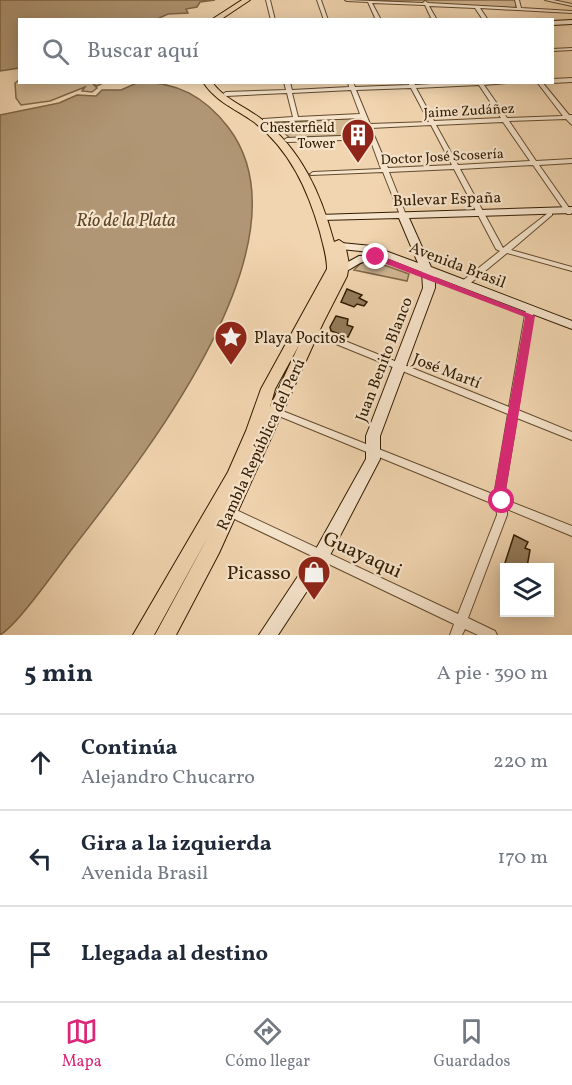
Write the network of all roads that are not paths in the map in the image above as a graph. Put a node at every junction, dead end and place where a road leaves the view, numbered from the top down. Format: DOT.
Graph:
graph roads {
  1 [pos="247,0"];
  2 [pos="254,0"];
  3 [pos="268,0"];
  4 [pos="319,0"];
  5 [pos="347,0"];
  6 [pos="517,0"];
  7 [pos="547,0"];
  8 [pos="369,1"];
  9 [pos="425,2"];
  10 [pos="565,5"];
  11 [pos="572,5"];
  12 [pos="476,6"];
  13 [pos="519,9"];
  14 [pos="570,12"];
  15 [pos="217,18"];
  16 [pos="226,18"];
  17 [pos="272,18"];
  18 [pos="325,18"];
  19 [pos="378,18"];
  20 [pos="434,18"];
  21 [pos="485,18"];
  22 [pos="554,22"];
  23 [pos="572,22"];
  24 [pos="572,49"];
  25 [pos="554,50"];
  26 [pos="572,80"];
  27 [pos="554,81"];
  28 [pos="208,84"];
  29 [pos="217,84"];
  30 [pos="287,84"];
  31 [pos="412,84"];
  32 [pos="480,84"];
  33 [pos="541,84"];
  34 [pos="351,86"];
  35 [pos="289,92"];
  36 [pos="226,94"];
  37 [pos="362,116"];
  38 [pos="569,117"];
  39 [pos="296,119"];
  40 [pos="265,120"];
  41 [pos="505,120"];
  42 [pos="432,123"];
  43 [pos="572,123"];
  44 [pos="366,126"];
  45 [pos="370,137"];
  46 [pos="287,140"];
  47 [pos="572,161"];
  48 [pos="535,163"];
  49 [pos="456,167"];
  50 [pos="385,171"];
  51 [pos="313,174"];
  52 [pos="570,211"];
  53 [pos="481,214"];
  54 [pos="550,214"];
  55 [pos="404,217"];
  56 [pos="329,218"];
  57 [pos="334,245"];
  58 [pos="504,252"];
  59 [pos="343,268"];
  60 [pos="572,269"];
  61 [pos="427,273"];
  62 [pos="464,284"];
  63 [pos="530,313"];
  64 [pos="572,325"];
  65 [pos="312,331"];
  66 [pos="572,332"];
  67 [pos="398,367"];
  68 [pos="277,372"];
  69 [pos="277,412"];
  70 [pos="513,412"];
  71 [pos="572,436"];
  72 [pos="373,450"];
  73 [pos="502,501"];
  74 [pos="224,510"];
  75 [pos="572,531"];
  76 [pos="197,544"];
  77 [pos="322,554"];
  78 [pos="462,621"];
  79 [pos="143,635"];
  80 [pos="164,635"];
  81 [pos="268,635"];
  82 [pos="456,635"];
  83 [pos="491,635"];
  1 -- 15 [label="main road"];
  2 -- 16 [label="main road"];
  3 -- 17 [label="street"];
  4 -- 18 [label="street"];
  5 -- 8 [label="street"];
  6 -- 13 [label="street"];
  7 -- 10 [label="street"];
  8 -- 9 [label="street"];
  8 -- 19 [label="street"];
  9 -- 12 [label="street"];
  9 -- 20 [label="street"];
  10 -- 11 [label="street"];
  10 -- 14 [label="street"];
  12 -- 13 [label="street"];
  12 -- 21 [label="street"];
  13 -- 14 [label="street"];
  22 -- 23 [label="street"];
  24 -- 25 [label="street"];
  26 -- 27 [label="street"];
  28 -- 56 [label="main road, Rambla República del Perú"];
  29 -- 36 [label="main road, Rambla República del Perú"];
  30 -- 35 [label="street"];
  31 -- 34 [label="street"];
  31 -- 42 [label="street"];
  32 -- 41 [label="street"];
  33 -- 38 [label="street"];
  34 -- 35 [label="street"];
  34 -- 37 [label="street"];
  35 -- 36 [label="street"];
  35 -- 39 [label="street"];
  36 -- 40 [label="main road, Rambla República del Perú"];
  37 -- 39 [label="street"];
  37 -- 44 [label="street"];
  38 -- 41 [label="street, Jaime Zudáñez"];
  38 -- 43 [label="street"];
  39 -- 40 [label="street"];
  40 -- 46 [label="main road, Rambla República del Perú"];
  41 -- 42 [label="street, Jaime Zudáñez"];
  41 -- 48 [label="street"];
  42 -- 44 [label="street, Jaime Zudáñez"];
  42 -- 49 [label="street"];
  44 -- 45 [label="street"];
  45 -- 46 [label="street"];
  45 -- 50 [label="street"];
  46 -- 51 [label="main road, Rambla República del Perú"];
  47 -- 48 [label="street, Doctor José Scosería"];
  48 -- 49 [label="street, Doctor José Scosería"];
  48 -- 52 [label="street"];
  49 -- 50 [label="street, Doctor José Scosería"];
  49 -- 53 [label="street"];
  50 -- 51 [label="street, Doctor José Scosería"];
  50 -- 55 [label="street"];
  51 -- 56 [label="main road, Rambla República del Perú"];
  52 -- 53 [label="street, Bulevar España"];
  52 -- 54 [label="street, Bulevar España"];
  53 -- 54 [label="street, Bulevar España"];
  53 -- 55 [label="street, Bulevar España"];
  53 -- 58 [label="street"];
  54 -- 58 [label="street"];
  55 -- 56 [label="street, Bulevar España"];
  55 -- 61 [label="street"];
  56 -- 57 [label="main road, Rambla República del Perú"];
  57 -- 59 [label="main road, Rambla República del Perú"];
  57 -- 61 [label="street, Avenida Brasil"];
  57 -- 68 [label="main road, Rambla República del Perú"];
  58 -- 60 [label="street"];
  58 -- 62 [label="street"];
  59 -- 61 [label="street, Avenida Brasil"];
  59 -- 65 [label="main road, Rambla República del Perú"];
  61 -- 62 [label="street, Avenida Brasil"];
  61 -- 63 [label="street, Avenida Brasil"];
  61 -- 67 [label="street, Juan Benito Blanco"];
  62 -- 63 [label="street, Avenida Brasil"];
  63 -- 64 [label="street, Avenida Brasil"];
  63 -- 66 [label="street, Avenida Brasil"];
  63 -- 70 [label="street"];
  65 -- 67 [label="street, José Martí"];
  65 -- 69 [label="main road, Rambla República del Perú"];
  67 -- 70 [label="street, José Martí"];
  67 -- 72 [label="street, Juan Benito Blanco"];
  68 -- 69 [label="main road"];
  68 -- 74 [label="main road, Rambla República del Perú"];
  69 -- 72 [label="street"];
  69 -- 74 [label="main road, Rambla República del Perú"];
  70 -- 71 [label="street, José Martí"];
  70 -- 73 [label="street"];
  72 -- 73 [label="street"];
  72 -- 77 [label="street, Juan Benito Blanco"];
  73 -- 75 [label="street"];
  73 -- 78 [label="street"];
  74 -- 76 [label="main road, Rambla República del Perú"];
  74 -- 77 [label="street, Guayaqui"];
  74 -- 80 [label="main road, Rambla República del Perú"];
  76 -- 79 [label="main road, Rambla República del Perú"];
  76 -- 80 [label="main road"];
  77 -- 78 [label="street, Guayaqui"];
  77 -- 81 [label="street, Juan Benito Blanco"];
  78 -- 82 [label="street"];
  78 -- 83 [label="street, Guayaqui"];
}
